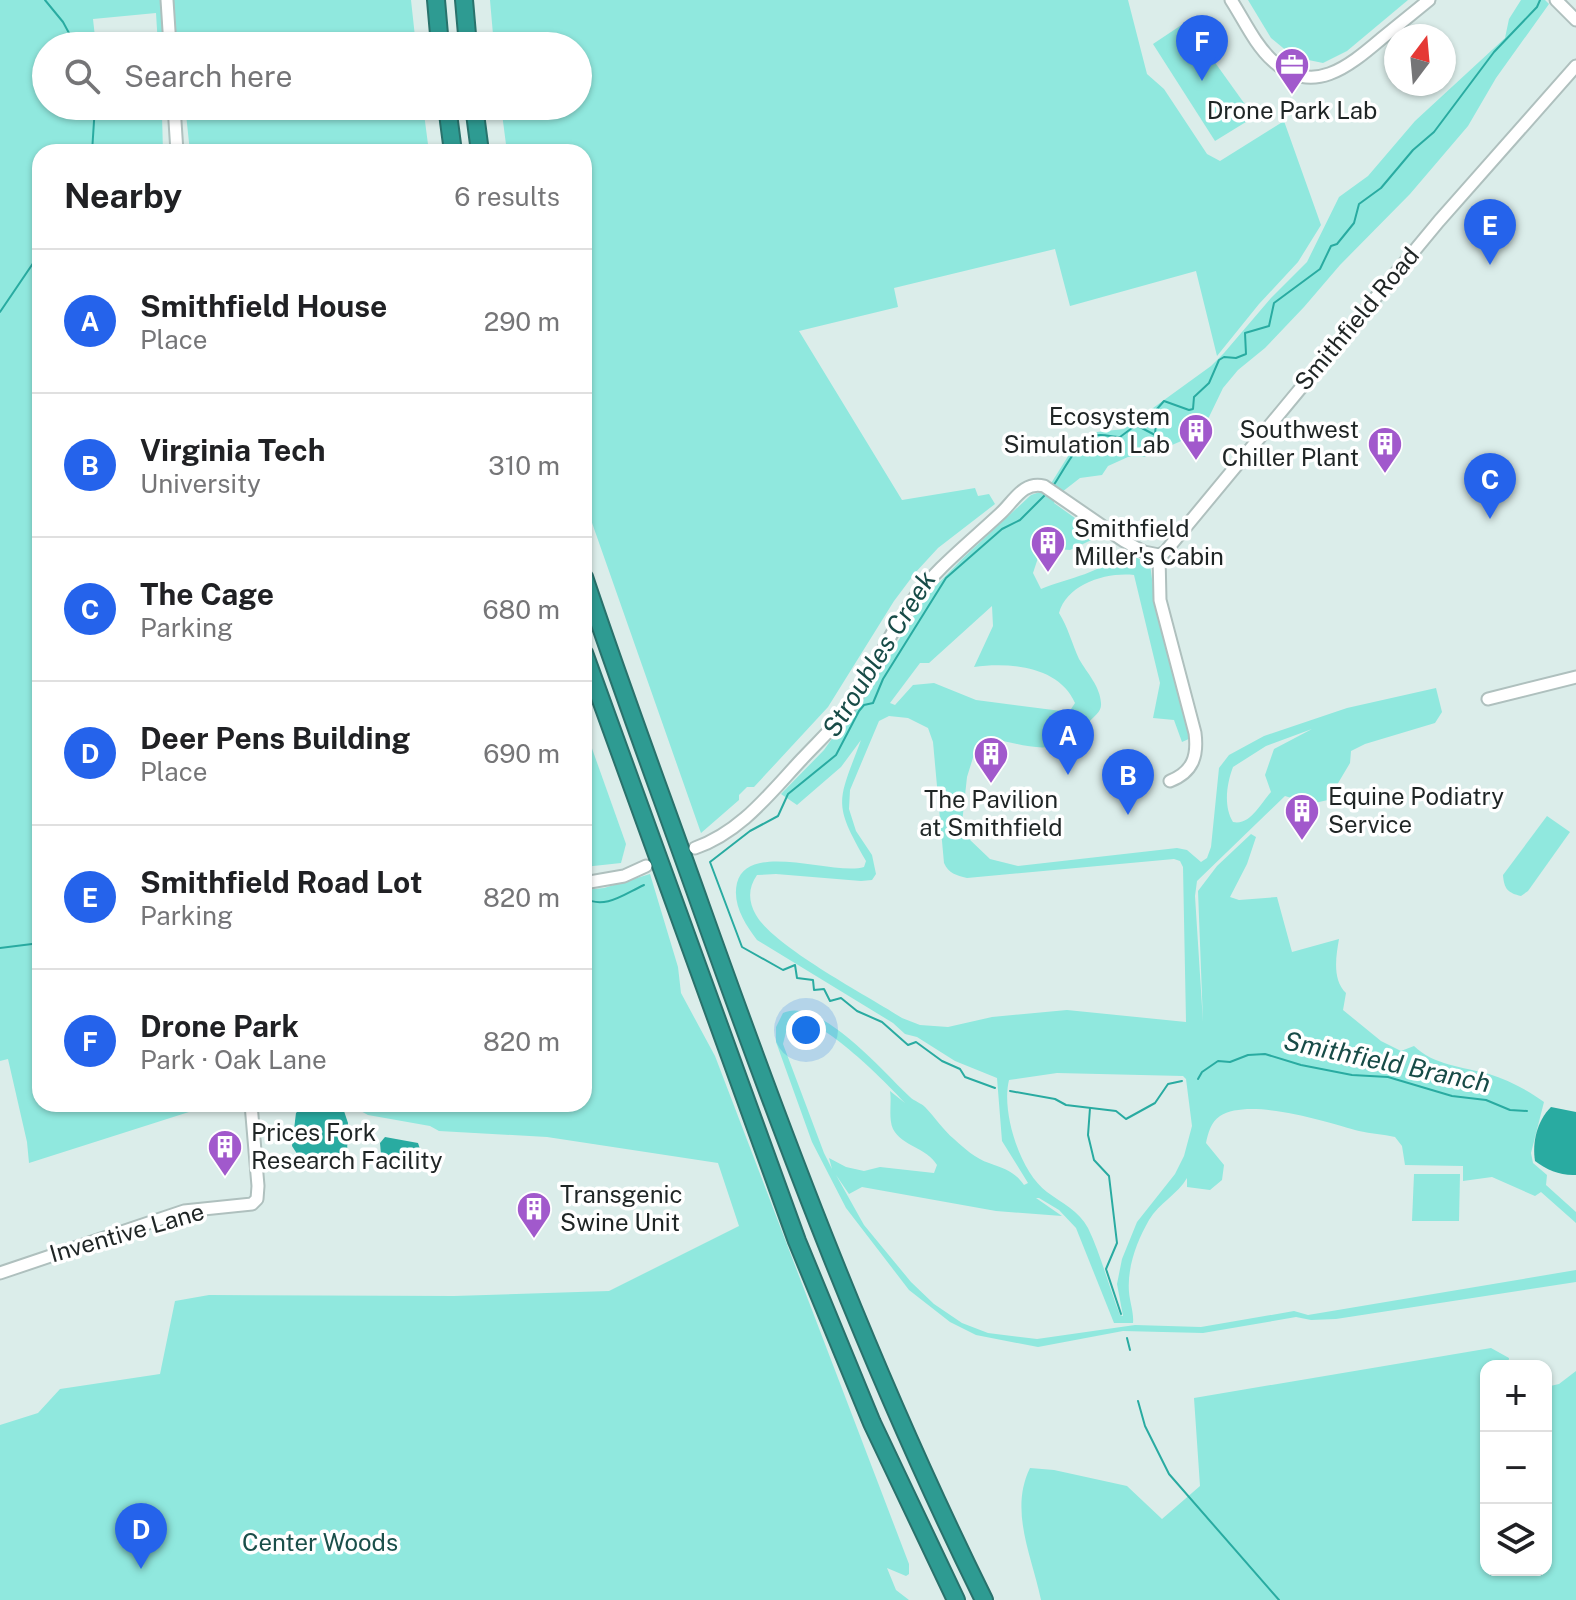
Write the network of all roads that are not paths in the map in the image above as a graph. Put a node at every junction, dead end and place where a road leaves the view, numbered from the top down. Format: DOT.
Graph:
graph roads {
  1 [pos="167,0"];
  2 [pos="436,0"];
  3 [pos="464,0"];
  4 [pos="1231,0"];
  5 [pos="1429,0"];
  6 [pos="1556,0"];
  7 [pos="1576,20"];
  8 [pos="169,32"];
  9 [pos="439,32"];
  10 [pos="467,32"];
  11 [pos="1576,66"];
  12 [pos="175,120"];
  13 [pos="449,120"];
  14 [pos="476,120"];
  15 [pos="176,144"];
  16 [pos="452,144"];
  17 [pos="479,144"];
  18 [pos="1159,555"];
  19 [pos="592,599"];
  20 [pos="592,675"];
  21 [pos="1576,677"];
  22 [pos="1488,699"];
  23 [pos="1170,781"];
  24 [pos="695,848"];
  25 [pos="646,866"];
  26 [pos="592,882"];
  27 [pos="252,1112"];
  28 [pos="0,1273"];
  29 [pos="956,1600"];
  30 [pos="984,1600"];
  1 -- 8 [label="street"];
  2 -- 9 [label="highway"];
  3 -- 10 [label="highway"];
  4 -- 5 [label="street"];
  6 -- 7 [label="street"];
  11 -- 18 [label="street, Smithfield Road"];
  12 -- 15 [label="street"];
  13 -- 16 [label="highway"];
  14 -- 17 [label="highway"];
  18 -- 23 [label="street"];
  18 -- 24 [label="street"];
  19 -- 30 [label="highway"];
  20 -- 29 [label="highway"];
  21 -- 22 [label="street"];
  25 -- 26 [label="street"];
  27 -- 28 [label="street, Inventive Lane"];
}
